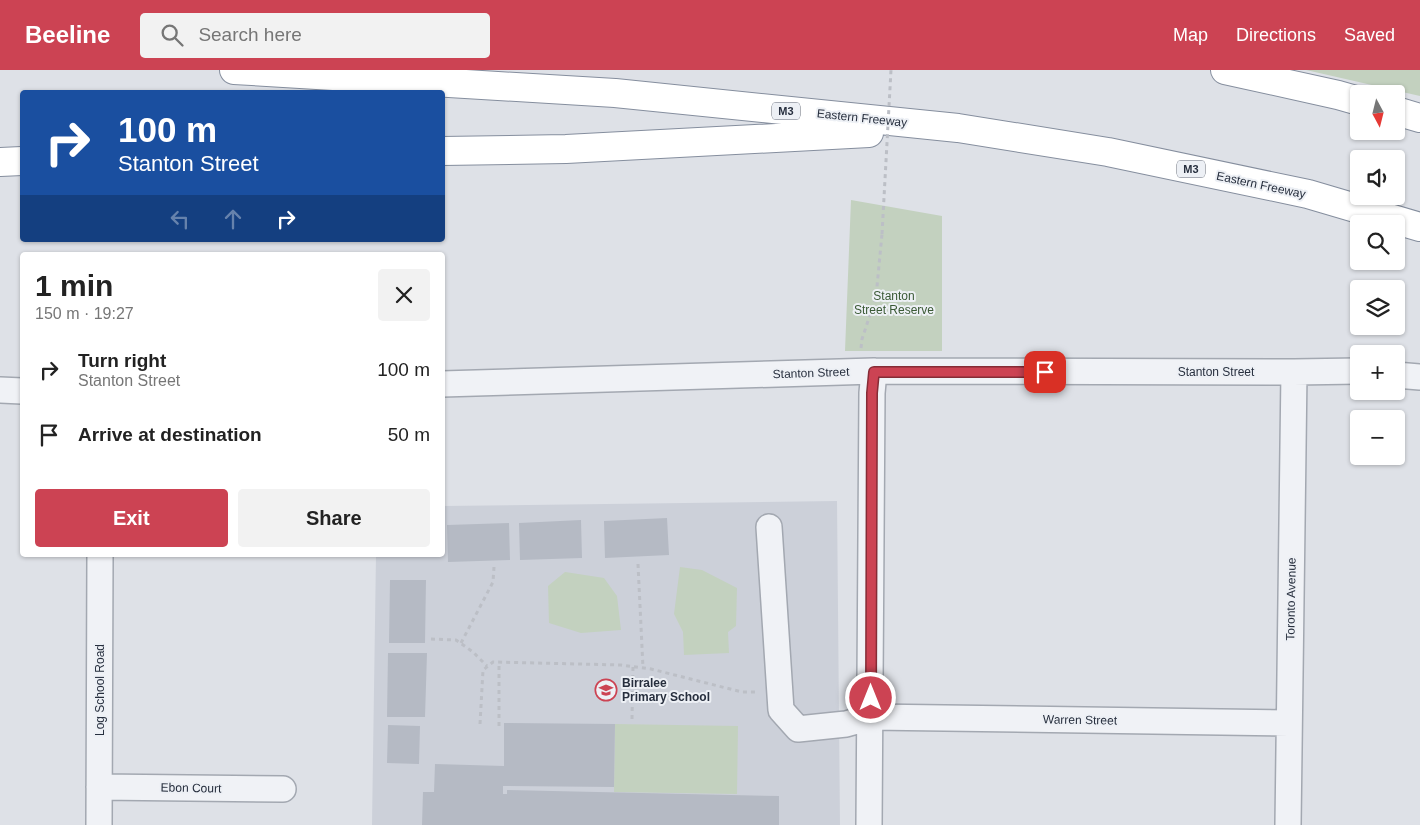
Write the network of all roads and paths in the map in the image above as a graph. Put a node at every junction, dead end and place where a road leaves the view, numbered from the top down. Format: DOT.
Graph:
graph roads {
  1 [pos="234,70"];
  2 [pos="892,70"];
  3 [pos="1225,70"];
  4 [pos="1250,70"];
  5 [pos="1348,98"];
  6 [pos="1405,114"];
  7 [pos="1420,118"];
  8 [pos="958,128"];
  9 [pos="445,151"];
  10 [pos="20,161"];
  11 [pos="0,162"];
  12 [pos="1420,227"];
  13 [pos="861,349"];
  14 [pos="1350,371"];
  15 [pos="874,372"];
  16 [pos="1294,372"];
  17 [pos="1405,376"];
  18 [pos="1420,377"];
  19 [pos="445,384"];
  20 [pos="0,390"];
  21 [pos="20,391"];
  22 [pos="769,527"];
  23 [pos="100,557"];
  24 [pos="638,564"];
  25 [pos="494,567"];
  26 [pos="431,639"];
  27 [pos="461,643"];
  28 [pos="499,662"];
  29 [pos="487,666"];
  30 [pos="634,666"];
  31 [pos="643,668"];
  32 [pos="780,693"];
  33 [pos="871,717"];
  34 [pos="632,719"];
  35 [pos="1289,723"];
  36 [pos="480,724"];
  37 [pos="499,726"];
  38 [pos="99,786"];
  39 [pos="282,789"];
  40 [pos="99,825"];
  41 [pos="869,825"];
  42 [pos="1288,825"];
  1 -- 8 [label="highway, Eastern Freeway / M3"];
  2 -- 13 [label="path, bridge"];
  3 -- 5 [label="highway"];
  4 -- 5 [label="highway"];
  6 -- 7 [label="highway"];
  8 -- 9 [label="highway"];
  8 -- 12 [label="highway, Eastern Freeway / M3"];
  10 -- 11 [label="highway"];
  14 -- 16 [label="street, Stanton Street"];
  15 -- 16 [label="street, Stanton Street"];
  15 -- 19 [label="street, Stanton Street"];
  15 -- 33 [label="street"];
  16 -- 35 [label="street, Toronto Avenue"];
  17 -- 18 [label="street"];
  20 -- 21 [label="street"];
  22 -- 32 [label="street"];
  23 -- 38 [label="street, Log School Road"];
  24 -- 31 [label="path"];
  25 -- 27 [label="path"];
  26 -- 27 [label="path"];
  27 -- 29 [label="path"];
  28 -- 29 [label="path"];
  28 -- 30 [label="path"];
  28 -- 37 [label="path"];
  29 -- 36 [label="path"];
  30 -- 31 [label="path"];
  30 -- 34 [label="path"];
  31 -- 32 [label="path"];
  32 -- 33 [label="street, Warren Street"];
  33 -- 35 [label="street, Warren Street"];
  33 -- 41 [label="street"];
  35 -- 42 [label="street, Toronto Avenue"];
  38 -- 39 [label="street, Ebon Court"];
  38 -- 40 [label="street, Log School Road"];
}
